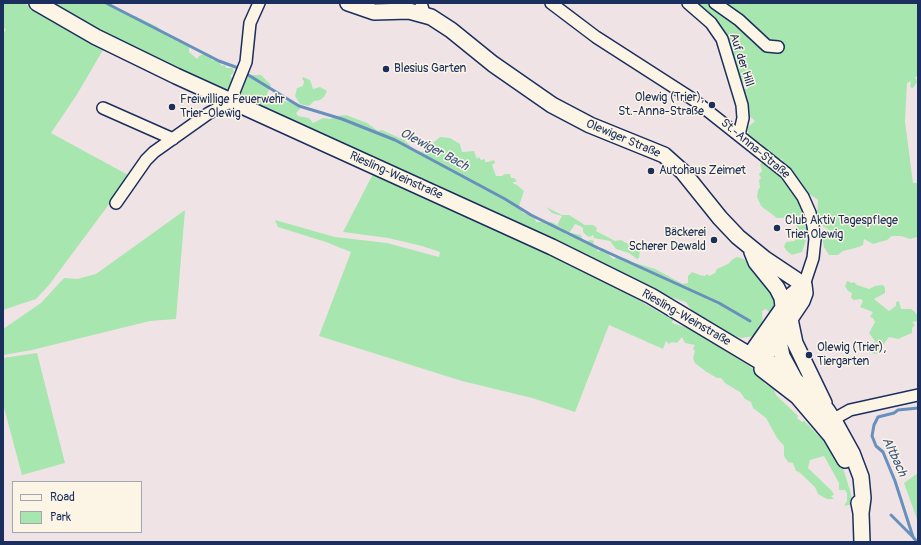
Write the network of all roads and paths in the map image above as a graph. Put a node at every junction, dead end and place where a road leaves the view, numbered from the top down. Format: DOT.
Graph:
graph roads {
  1 [pos="37,3"];
  2 [pos="259,3"];
  3 [pos="348,3"];
  4 [pos="551,3"];
  5 [pos="690,3"];
  6 [pos="715,3"];
  7 [pos="422,8"];
  8 [pos="778,47"];
  9 [pos="230,102"];
  10 [pos="103,108"];
  11 [pos="739,135"];
  12 [pos="173,139"];
  13 [pos="116,203"];
  14 [pos="750,247"];
  15 [pos="804,285"];
  16 [pos="787,313"];
  17 [pos="780,334"];
  18 [pos="756,359"];
  19 [pos="795,380"];
  20 [pos="918,396"];
  21 [pos="830,415"];
  22 [pos="831,436"];
  23 [pos="861,513"];
  24 [pos="862,542"];
  1 -- 9 [label="main road, Riesling-Weinstraße"];
  2 -- 9 [label="street"];
  3 -- 7 [label="main road, Olewiger Straße"];
  4 -- 11 [label="street, St.-Anna-Straße"];
  5 -- 11 [label="street, Auf der Hill"];
  6 -- 8 [label="street, Auf der Hill"];
  7 -- 14 [label="main road, Olewiger Straße"];
  9 -- 12 [label="street"];
  9 -- 18 [label="main road, Riesling-Weinstraße"];
  10 -- 12 [label="street"];
  11 -- 15 [label="street, St.-Anna-Straße"];
  12 -- 13 [label="street"];
  14 -- 15 [label="main road, Olewiger Straße"];
  14 -- 16 [label="main road"];
  15 -- 16 [label="main road"];
  16 -- 17 [label="main road"];
  16 -- 18 [label="main road"];
  16 -- 21 [label="main road"];
  17 -- 18 [label="main road"];
  17 -- 19 [label="main road"];
  18 -- 19 [label="main road"];
  18 -- 22 [label="main road"];
  19 -- 21 [label="main road"];
  20 -- 21 [label="street"];
  21 -- 22 [label="street"];
  21 -- 23 [label="main road"];
  22 -- 23 [label="main road"];
  23 -- 24 [label="main road"];
}
